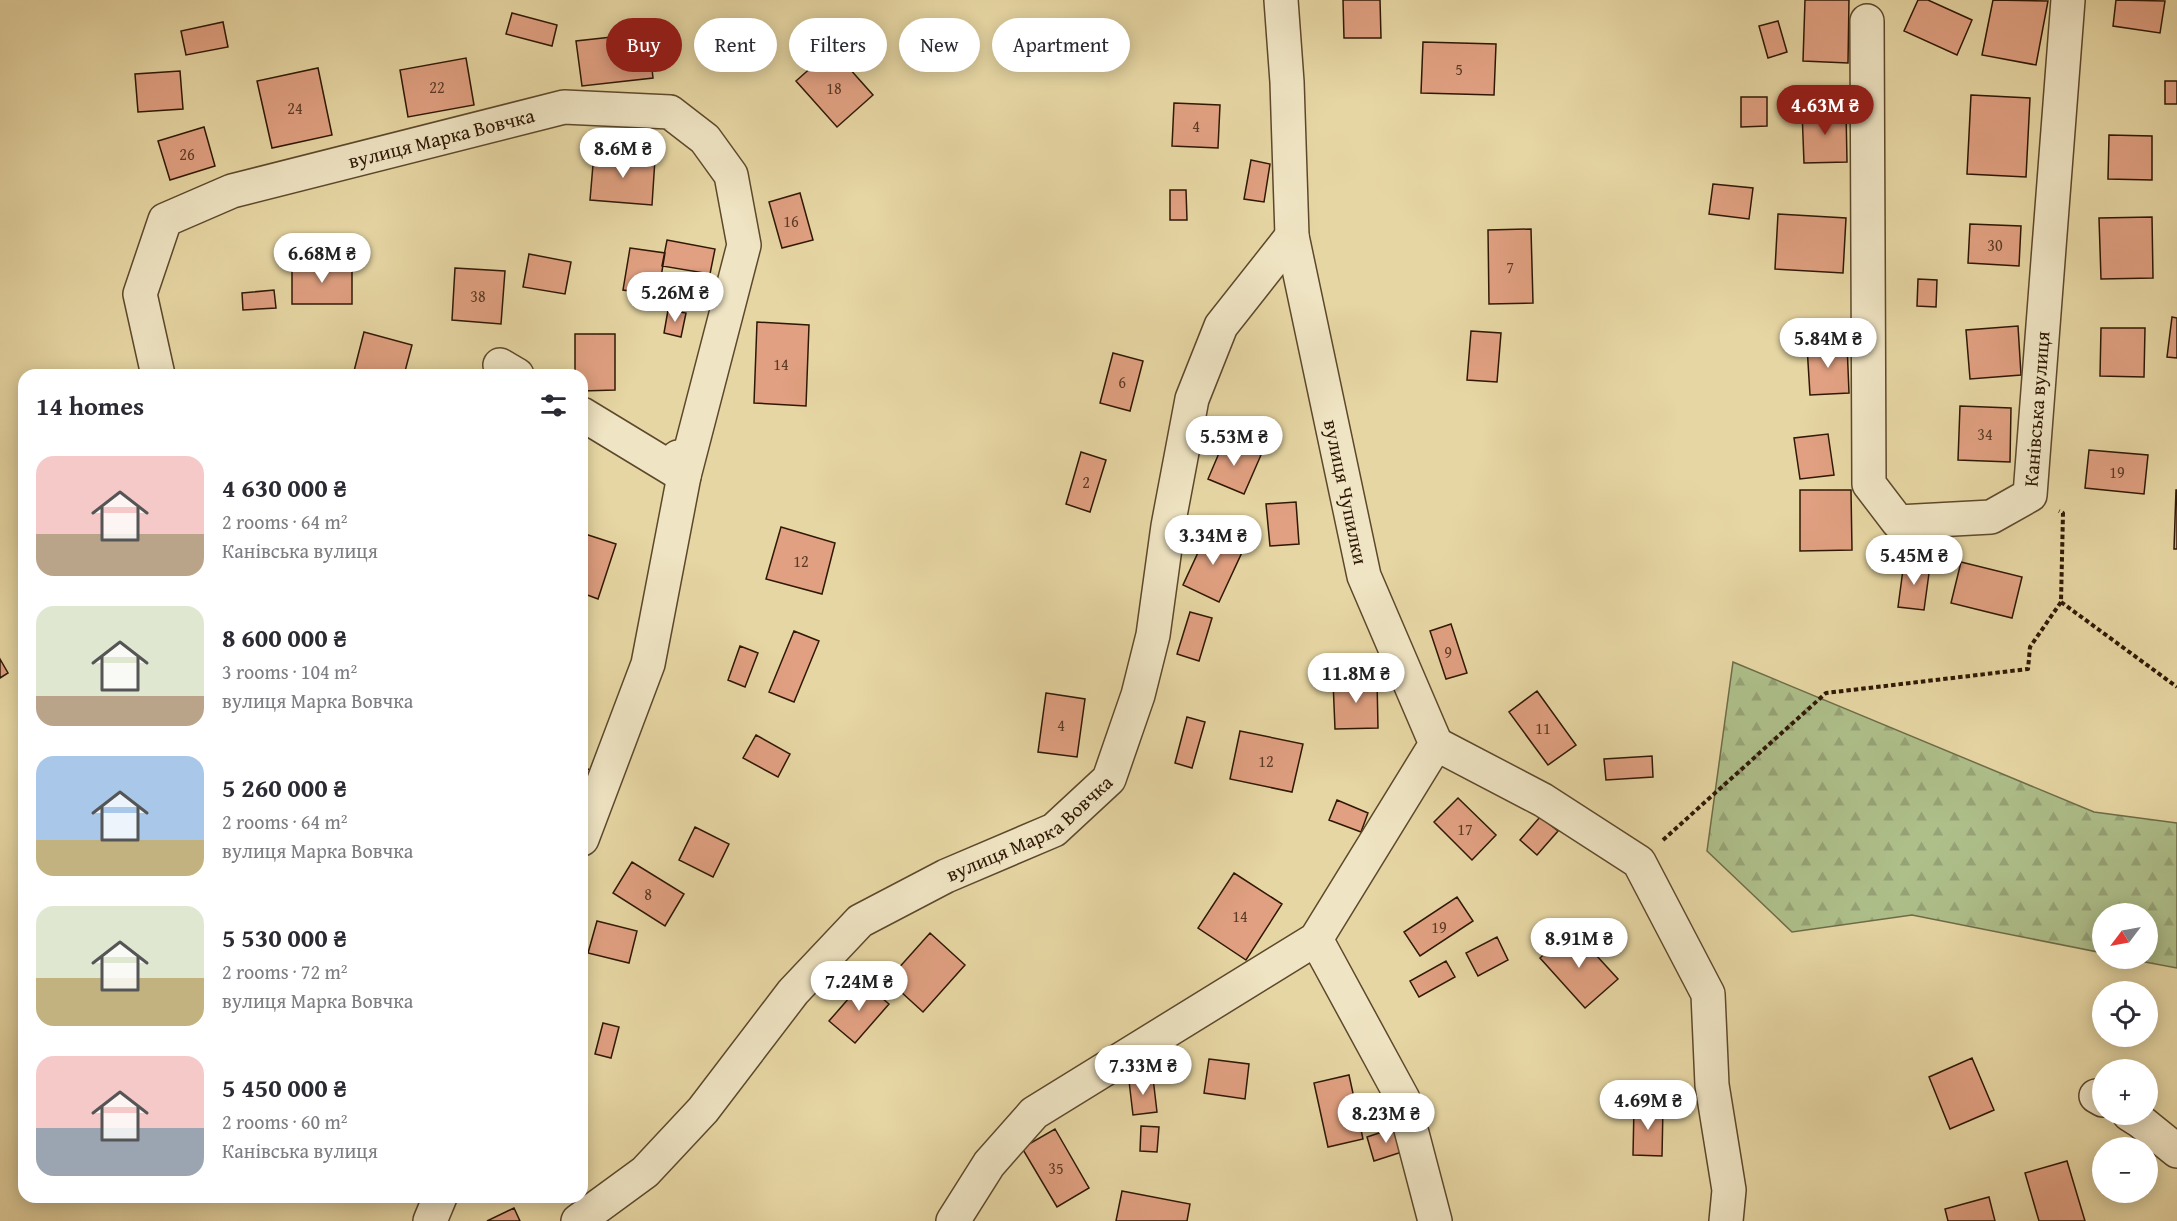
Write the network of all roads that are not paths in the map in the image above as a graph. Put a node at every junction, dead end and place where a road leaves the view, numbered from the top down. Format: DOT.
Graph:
graph roads {
  1 [pos="1281,0"];
  2 [pos="2068,0"];
  3 [pos="1867,21"];
  4 [pos="1292,236"];
  5 [pos="705,309"];
  6 [pos="157,369"];
  7 [pos="588,418"];
  8 [pos="684,476"];
  9 [pos="1437,744"];
  10 [pos="588,823"];
  11 [pos="1317,939"];
  12 [pos="2145,1125"];
  13 [pos="2177,1151"];
  14 [pos="438,1203"];
  15 [pos="430,1221"];
  16 [pos="578,1221"];
  17 [pos="953,1221"];
  18 [pos="1435,1221"];
  19 [pos="1726,1221"];
  1 -- 4 [label="street, вулиця Чупилки"];
  2 -- 3 [label="street, Канівська вулиця"];
  4 -- 9 [label="street, вулиця Чупилки"];
  4 -- 16 [label="street, вулиця Марка Вовчка"];
  5 -- 8 [label="street, вулиця Марка Вовчка"];
  6 -- 8 [label="street, вулиця Марка Вовчка"];
  7 -- 8 [label="street"];
  8 -- 10 [label="street, вулиця Марка Вовчка"];
  9 -- 11 [label="street"];
  9 -- 19 [label="street"];
  11 -- 17 [label="street"];
  11 -- 18 [label="street"];
  12 -- 13 [label="street"];
  14 -- 15 [label="street"];
}
